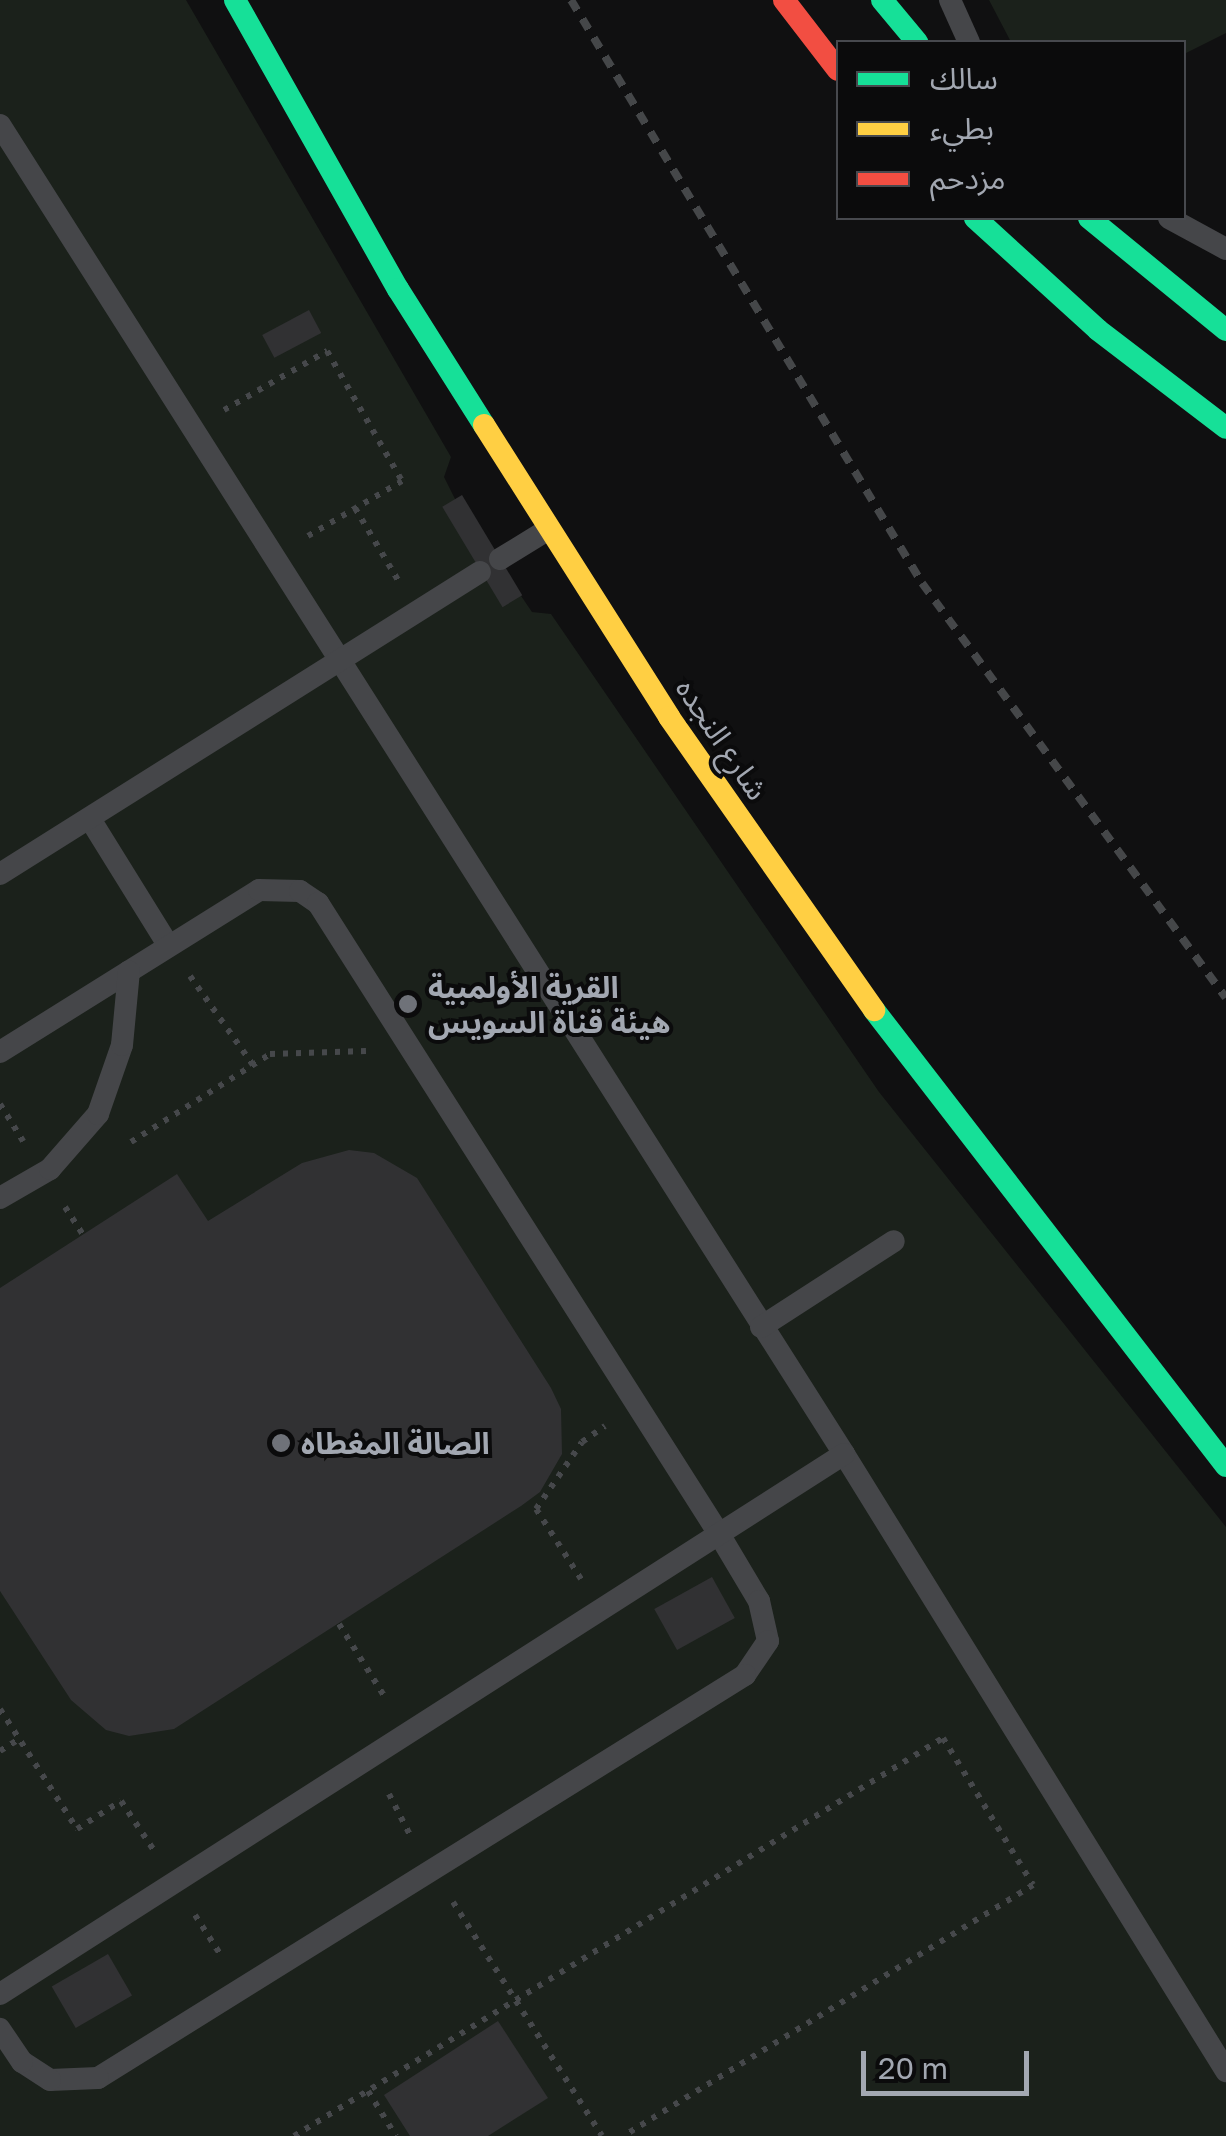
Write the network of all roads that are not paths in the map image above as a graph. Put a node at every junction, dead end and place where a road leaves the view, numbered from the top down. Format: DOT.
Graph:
graph roads {
  1 [pos="235,0"];
  2 [pos="784,0"];
  3 [pos="882,0"];
  4 [pos="950,0"];
  5 [pos="915,40"];
  6 [pos="968,40"];
  7 [pos="836,67"];
  8 [pos="0,124"];
  9 [pos="978,220"];
  10 [pos="1173,220"];
  11 [pos="1106,224"];
  12 [pos="1226,249"];
  13 [pos="1226,330"];
  14 [pos="1226,428"];
  15 [pos="549,528"];
  16 [pos="339,663"];
  17 [pos="90,819"];
  18 [pos="0,874"];
  19 [pos="168,944"];
  20 [pos="129,971"];
  21 [pos="0,1052"];
  22 [pos="0,1198"];
  23 [pos="894,1241"];
  24 [pos="761,1327"];
  25 [pos="844,1454"];
  26 [pos="1226,1466"];
  27 [pos="719,1534"];
  28 [pos="0,1994"];
  29 [pos="0,2029"];
  30 [pos="1226,2071"];
  1 -- 15 [label="street, شارع النجده"];
  2 -- 7 [label="street"];
  3 -- 5 [label="street"];
  4 -- 6 [label="lane"];
  8 -- 16 [label="lane"];
  9 -- 14 [label="street"];
  10 -- 12 [label="lane"];
  11 -- 13 [label="street"];
  15 -- 16 [label="lane"];
  15 -- 26 [label="street, شارع النجده"];
  16 -- 17 [label="lane"];
  16 -- 24 [label="lane"];
  17 -- 18 [label="lane"];
  17 -- 19 [label="lane"];
  19 -- 20 [label="lane"];
  19 -- 27 [label="lane"];
  20 -- 21 [label="lane"];
  20 -- 22 [label="lane"];
  23 -- 24 [label="lane"];
  24 -- 25 [label="lane"];
  25 -- 27 [label="lane"];
  25 -- 30 [label="lane"];
  27 -- 28 [label="lane"];
  27 -- 29 [label="lane"];
}
